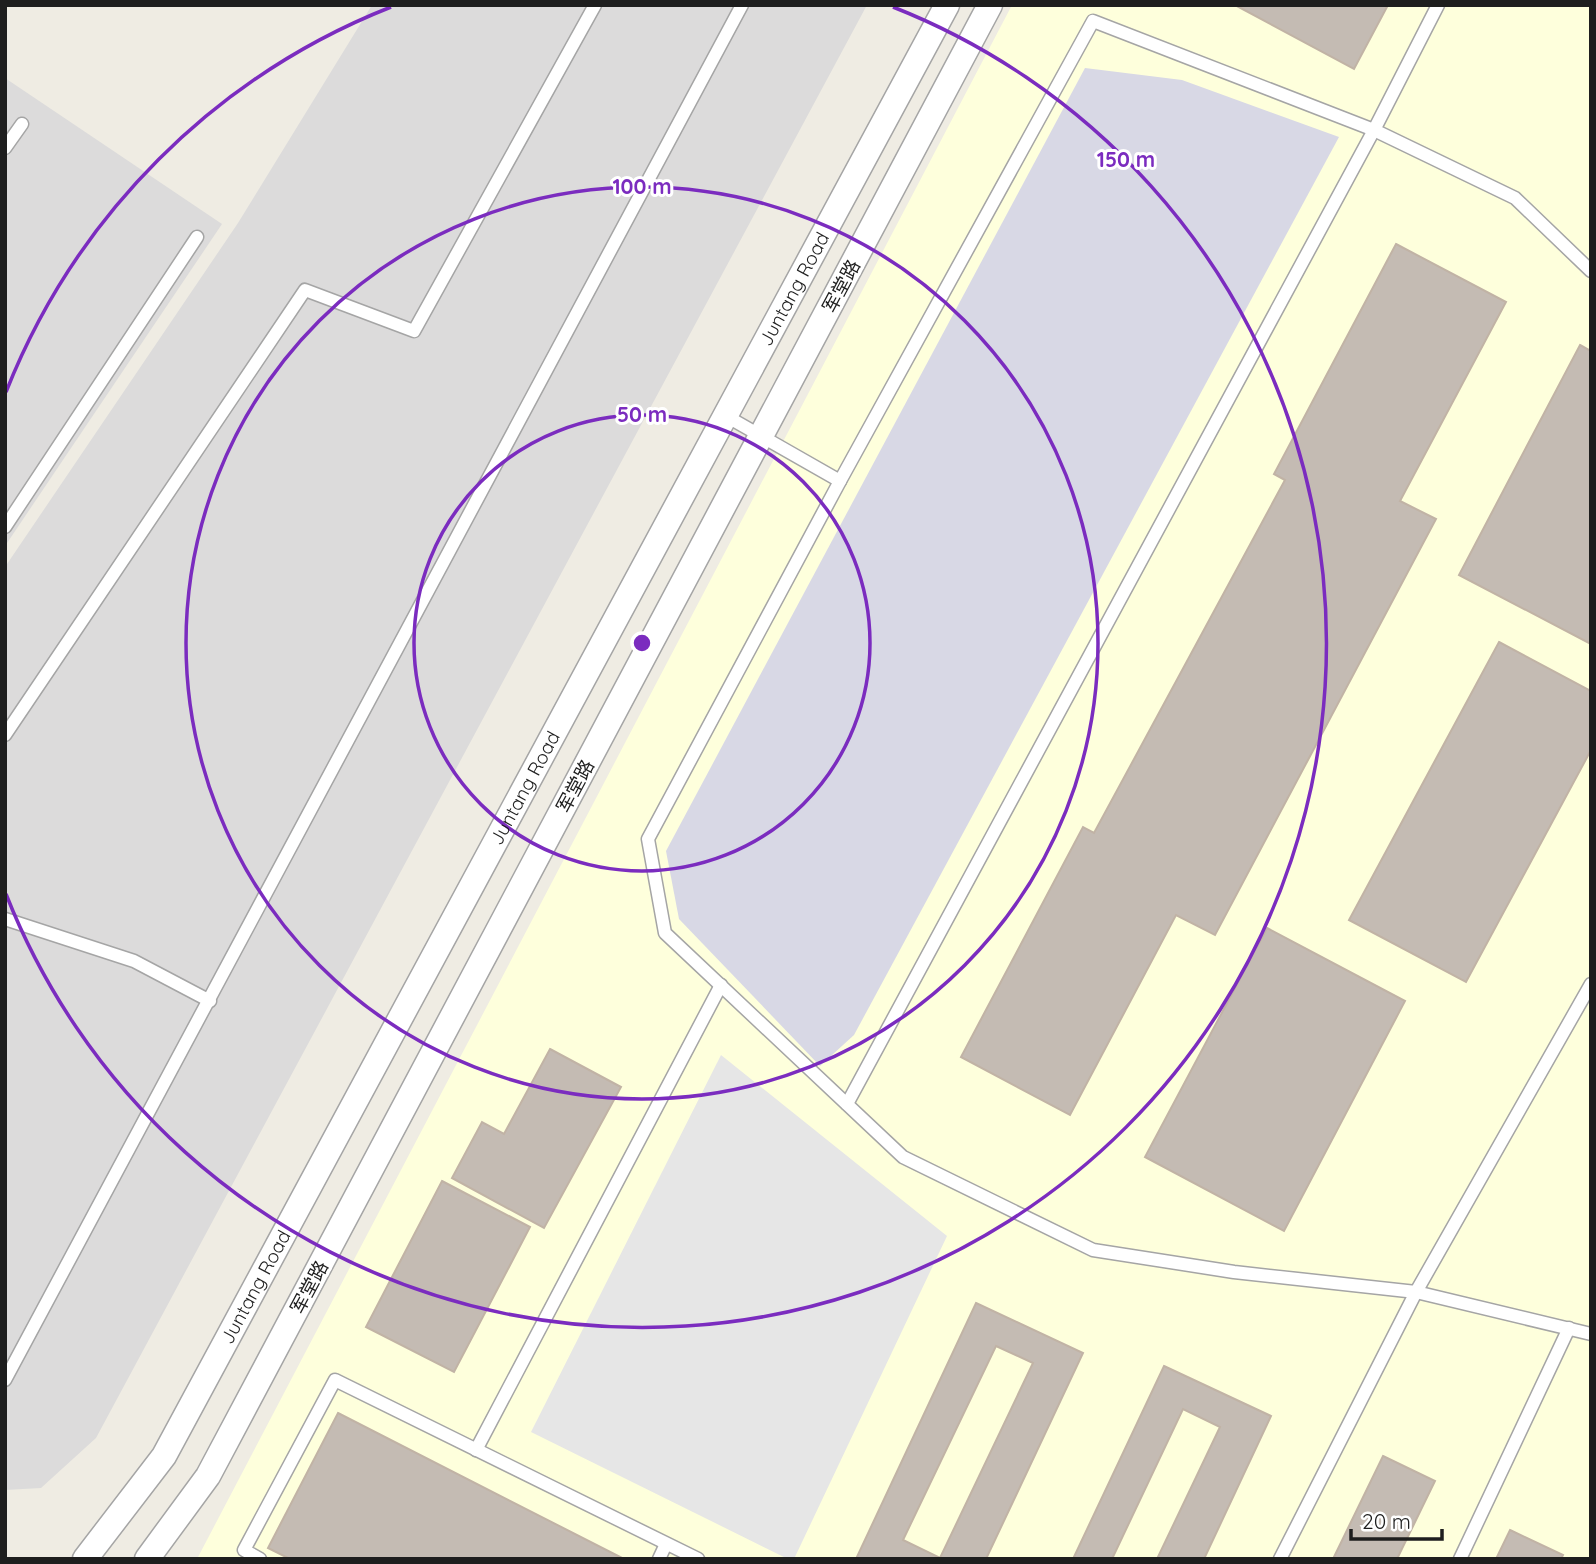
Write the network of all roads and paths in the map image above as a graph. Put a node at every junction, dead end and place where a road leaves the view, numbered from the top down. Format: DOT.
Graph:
graph roads {
  1 [pos="595,5"];
  2 [pos="742,5"];
  3 [pos="947,5"];
  4 [pos="990,5"];
  5 [pos="1438,5"];
  6 [pos="22,124"];
  7 [pos="1374,130"];
  8 [pos="5,148"];
  9 [pos="197,237"];
  10 [pos="1591,271"];
  11 [pos="726,416"];
  12 [pos="762,436"];
  13 [pos="840,481"];
  14 [pos="6,524"];
  15 [pos="5,735"];
  16 [pos="5,919"];
  17 [pos="1591,984"];
  18 [pos="720,985"];
  19 [pos="210,1001"];
  20 [pos="847,1104"];
  21 [pos="1416,1292"];
  22 [pos="1569,1328"];
  23 [pos="1591,1334"];
  24 [pos="5,1380"];
  25 [pos="475,1450"];
  26 [pos="666,1544"];
  27 [pos="151,1557"];
  28 [pos="85,1559"];
  29 [pos="260,1559"];
  30 [pos="659,1559"];
  31 [pos="698,1559"];
  32 [pos="1280,1559"];
  33 [pos="1460,1559"];
  1 -- 15 [label="lane"];
  2 -- 19 [label="lane"];
  3 -- 11 [label="street, Juntang Road"];
  4 -- 12 [label="street, 军堂路"];
  5 -- 7 [label="lane"];
  6 -- 8 [label="lane"];
  7 -- 10 [label="lane"];
  7 -- 13 [label="lane"];
  7 -- 20 [label="lane"];
  9 -- 14 [label="lane"];
  11 -- 12 [label="lane"];
  11 -- 28 [label="street, Juntang Road"];
  12 -- 13 [label="lane"];
  12 -- 27 [label="street, 军堂路"];
  13 -- 18 [label="lane"];
  16 -- 19 [label="lane"];
  17 -- 21 [label="lane"];
  18 -- 20 [label="lane"];
  18 -- 25 [label="lane"];
  19 -- 24 [label="lane"];
  20 -- 21 [label="lane"];
  21 -- 22 [label="lane"];
  21 -- 32 [label="lane"];
  22 -- 23 [label="lane"];
  22 -- 33 [label="lane"];
  25 -- 26 [label="lane"];
  25 -- 29 [label="lane"];
  26 -- 30 [label="lane"];
  26 -- 31 [label="lane"];
}
